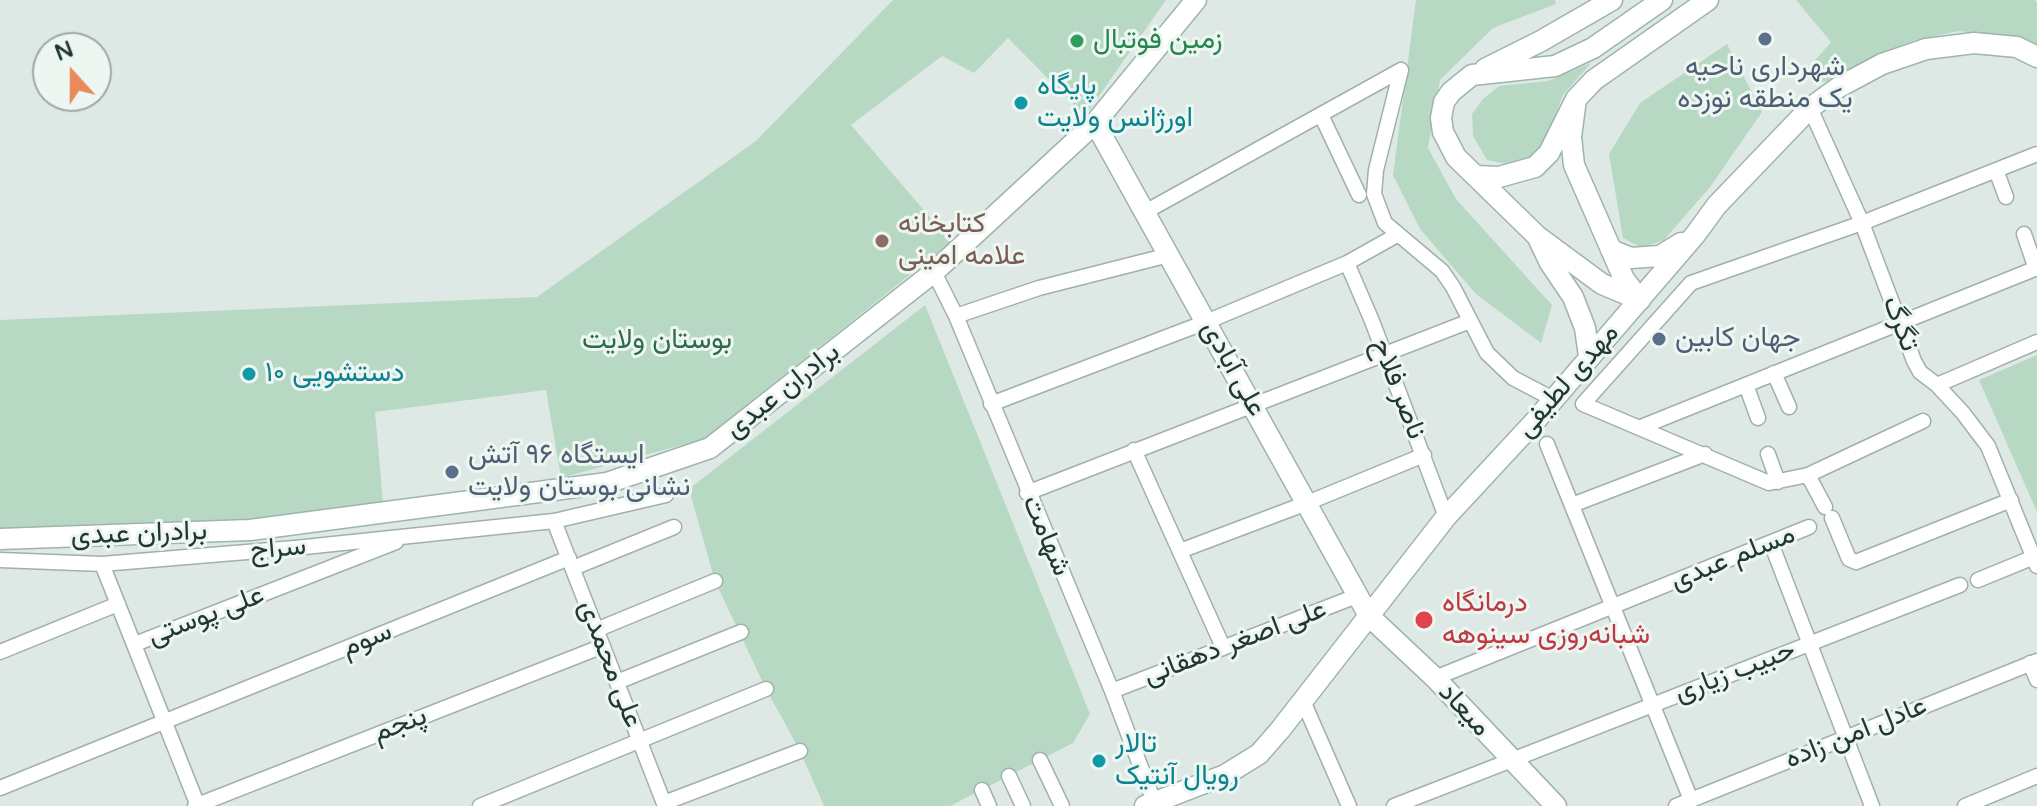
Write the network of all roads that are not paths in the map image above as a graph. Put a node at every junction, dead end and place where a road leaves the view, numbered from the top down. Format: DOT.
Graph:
graph roads {
  1 [pos="1196,0"];
  2 [pos="1612,0"];
  3 [pos="1662,0"];
  4 [pos="1708,0"];
  5 [pos="2037,57"];
  6 [pos="1472,75"];
  7 [pos="1576,99"];
  8 [pos="1810,108"];
  9 [pos="1321,115"];
  10 [pos="1095,123"];
  11 [pos="2037,154"];
  12 [pos="1996,170"];
  13 [pos="1477,176"];
  14 [pos="1359,195"];
  15 [pos="2006,197"];
  16 [pos="1145,212"];
  17 [pos="1862,223"];
  18 [pos="2024,234"];
  19 [pos="1397,235"];
  20 [pos="1695,235"];
  21 [pos="1537,236"];
  22 [pos="1611,250"];
  23 [pos="1169,255"];
  24 [pos="1347,263"];
  25 [pos="2037,268"];
  26 [pos="934,272"];
  27 [pos="1640,300"];
  28 [pos="956,316"];
  29 [pos="1659,317"];
  30 [pos="1470,321"];
  31 [pos="1206,322"];
  32 [pos="1900,322"];
  33 [pos="2037,342"];
  34 [pos="1385,355"];
  35 [pos="1589,356"];
  36 [pos="1774,373"];
  37 [pos="1746,385"];
  38 [pos="1937,385"];
  39 [pos="1553,399"];
  40 [pos="991,404"];
  41 [pos="1252,404"];
  42 [pos="1789,407"];
  43 [pos="1758,418"];
  44 [pos="1923,421"];
  45 [pos="1641,427"];
  46 [pos="1547,444"];
  47 [pos="1134,450"];
  48 [pos="1705,454"];
  49 [pos="1768,454"];
  50 [pos="1424,455"];
  51 [pos="1808,475"];
  52 [pos="1778,482"];
  53 [pos="1027,493"];
  54 [pos="666,495"];
  55 [pos="2011,500"];
  56 [pos="1307,503"];
  57 [pos="1572,505"];
  58 [pos="1446,517"];
  59 [pos="554,521"];
  60 [pos="674,527"];
  61 [pos="1809,527"];
  62 [pos="411,536"];
  63 [pos="0,539"];
  64 [pos="1771,543"];
  65 [pos="1180,551"];
  66 [pos="0,560"];
  67 [pos="2035,562"];
  68 [pos="571,563"];
  69 [pos="102,564"];
  70 [pos="1978,580"];
  71 [pos="715,581"];
  72 [pos="1960,585"];
  73 [pos="1359,595"];
  74 [pos="118,604"];
  75 [pos="1613,606"];
  76 [pos="1369,616"];
  77 [pos="596,630"];
  78 [pos="741,632"];
  79 [pos="1809,643"];
  80 [pos="135,644"];
  81 [pos="603,646"];
  82 [pos="1223,647"];
  83 [pos="0,652"];
  84 [pos="2034,662"];
  85 [pos="1435,678"];
  86 [pos="2037,680"];
  87 [pos="617,682"];
  88 [pos="766,689"];
  89 [pos="1112,691"];
  90 [pos="1303,701"];
  91 [pos="1653,704"];
  92 [pos="166,721"];
  93 [pos="1845,738"];
  94 [pos="640,741"];
  95 [pos="800,751"];
  96 [pos="1510,759"];
  97 [pos="1040,760"];
  98 [pos="1009,776"];
  99 [pos="2037,776"];
  100 [pos="0,788"];
  101 [pos="982,790"];
  102 [pos="1691,800"];
  103 [pos="665,804"];
  104 [pos="1152,805"];
  105 [pos="197,806"];
  106 [pos="480,806"];
  107 [pos="989,806"];
  108 [pos="1023,806"];
  109 [pos="1062,806"];
  110 [pos="1349,806"];
  111 [pos="1394,806"];
  112 [pos="1556,806"];
  113 [pos="1676,806"];
  114 [pos="1872,806"];
  115 [pos="1965,806"];
  1 -- 10 [label="main road, برادران عبدی"];
  2 -- 6 [label="main road"];
  3 -- 6 [label="main road"];
  4 -- 7 [label="main road"];
  5 -- 8 [label="main road, مهدی لطیفی"];
  6 -- 13 [label="main road"];
  7 -- 13 [label="main road"];
  7 -- 22 [label="main road"];
  8 -- 17 [label="street, تگرگ"];
  8 -- 20 [label="main road, مهدی لطیفی"];
  9 -- 14 [label="street"];
  9 -- 16 [label="street"];
  9 -- 19 [label="street"];
  10 -- 16 [label="main road, علی آبادی"];
  10 -- 26 [label="main road, برادران عبدی"];
  11 -- 12 [label="street"];
  12 -- 15 [label="street"];
  12 -- 17 [label="street"];
  13 -- 21 [label="main road"];
  16 -- 23 [label="main road, علی آبادی"];
  17 -- 29 [label="street"];
  17 -- 32 [label="street, تگرگ"];
  18 -- 25 [label="street"];
  19 -- 24 [label="street"];
  19 -- 30 [label="street"];
  20 -- 22 [label="main road"];
  20 -- 27 [label="main road, مهدی لطیفی"];
  21 -- 27 [label="main road"];
  21 -- 35 [label="main road"];
  22 -- 27 [label="main road"];
  23 -- 28 [label="street"];
  23 -- 31 [label="main road, علی آبادی"];
  24 -- 31 [label="street"];
  24 -- 34 [label="street, ناصر فلاح"];
  25 -- 32 [label="street"];
  26 -- 28 [label="street, شهامت"];
  26 -- 63 [label="main road, برادران عبدی"];
  27 -- 29 [label="street"];
  27 -- 35 [label="main road, مهدی لطیفی"];
  28 -- 40 [label="street, شهامت"];
  29 -- 45 [label="street"];
  30 -- 34 [label="street"];
  30 -- 39 [label="street"];
  31 -- 40 [label="street"];
  31 -- 41 [label="main road, علی آبادی"];
  32 -- 36 [label="street"];
  32 -- 38 [label="street, تگرگ"];
  33 -- 38 [label="street"];
  34 -- 41 [label="street"];
  34 -- 50 [label="street, ناصر فلاح"];
  35 -- 39 [label="main road, مهدی لطیفی"];
  36 -- 37 [label="street"];
  36 -- 42 [label="street"];
  37 -- 43 [label="street"];
  37 -- 45 [label="street"];
  38 -- 55 [label="street, تگرگ"];
  39 -- 58 [label="main road, مهدی لطیفی"];
  40 -- 53 [label="street, شهامت"];
  41 -- 47 [label="street"];
  41 -- 56 [label="main road, علی آبادی"];
  44 -- 51 [label="street"];
  45 -- 48 [label="street"];
  46 -- 57 [label="street"];
  47 -- 53 [label="street"];
  47 -- 65 [label="street"];
  48 -- 52 [label="street"];
  48 -- 57 [label="street"];
  49 -- 52 [label="street"];
  50 -- 56 [label="street"];
  50 -- 58 [label="street, ناصر فلاح"];
  51 -- 52 [label="street"];
  51 -- 55 [label="street"];
  53 -- 89 [label="street, شهامت"];
  54 -- 59 [label="street"];
  55 -- 67 [label="street, تگرگ"];
  56 -- 65 [label="street"];
  56 -- 73 [label="main road, علی آبادی"];
  57 -- 75 [label="street"];
  58 -- 76 [label="main road, مهدی لطیفی"];
  59 -- 62 [label="street, سراج"];
  59 -- 68 [label="street, علی محمدی"];
  60 -- 68 [label="street, سوم"];
  61 -- 64 [label="street, مسلم عبدی"];
  62 -- 69 [label="street, سراج"];
  62 -- 80 [label="street, علی پوستی"];
  64 -- 75 [label="street, مسلم عبدی"];
  64 -- 79 [label="street"];
  65 -- 82 [label="street"];
  66 -- 69 [label="street, سراج"];
  67 -- 70 [label="street"];
  68 -- 77 [label="street, علی محمدی"];
  68 -- 92 [label="street, سوم"];
  69 -- 74 [label="street"];
  71 -- 77 [label="street"];
  72 -- 79 [label="street, حبیب زیاری"];
  73 -- 76 [label="main road, علی آبادی"];
  73 -- 82 [label="street, علی اصغر دهقانی"];
  74 -- 80 [label="street"];
  74 -- 83 [label="street"];
  75 -- 85 [label="street, مسلم عبدی"];
  75 -- 91 [label="street"];
  76 -- 85 [label="main road, میعاد"];
  76 -- 90 [label="main road, مهدی لطیفی"];
  77 -- 81 [label="street, علی محمدی"];
  78 -- 87 [label="street"];
  79 -- 91 [label="street, حبیب زیاری"];
  79 -- 93 [label="street"];
  80 -- 92 [label="street"];
  81 -- 87 [label="street, علی محمدی"];
  81 -- 105 [label="street, پنجم"];
  82 -- 89 [label="street, علی اصغر دهقانی"];
  84 -- 86 [label="street"];
  84 -- 93 [label="street, عادل امن زاده"];
  85 -- 96 [label="main road, میعاد"];
  87 -- 94 [label="street, علی محمدی"];
  88 -- 94 [label="street"];
  89 -- 104 [label="street, شهامت"];
  90 -- 104 [label="main road, مهدی لطیفی"];
  90 -- 110 [label="street"];
  91 -- 96 [label="street, حبیب زیاری"];
  91 -- 102 [label="street"];
  92 -- 100 [label="street, سوم"];
  92 -- 105 [label="street"];
  93 -- 102 [label="street, عادل امن زاده"];
  93 -- 114 [label="street"];
  94 -- 103 [label="street, علی محمدی"];
  94 -- 106 [label="street"];
  95 -- 103 [label="street"];
  96 -- 111 [label="street, حبیب زیاری"];
  96 -- 112 [label="main road, میعاد"];
  97 -- 109 [label="street"];
  98 -- 108 [label="street"];
  99 -- 115 [label="street"];
  101 -- 107 [label="street"];
  102 -- 113 [label="street, عادل امن زاده"];
}
